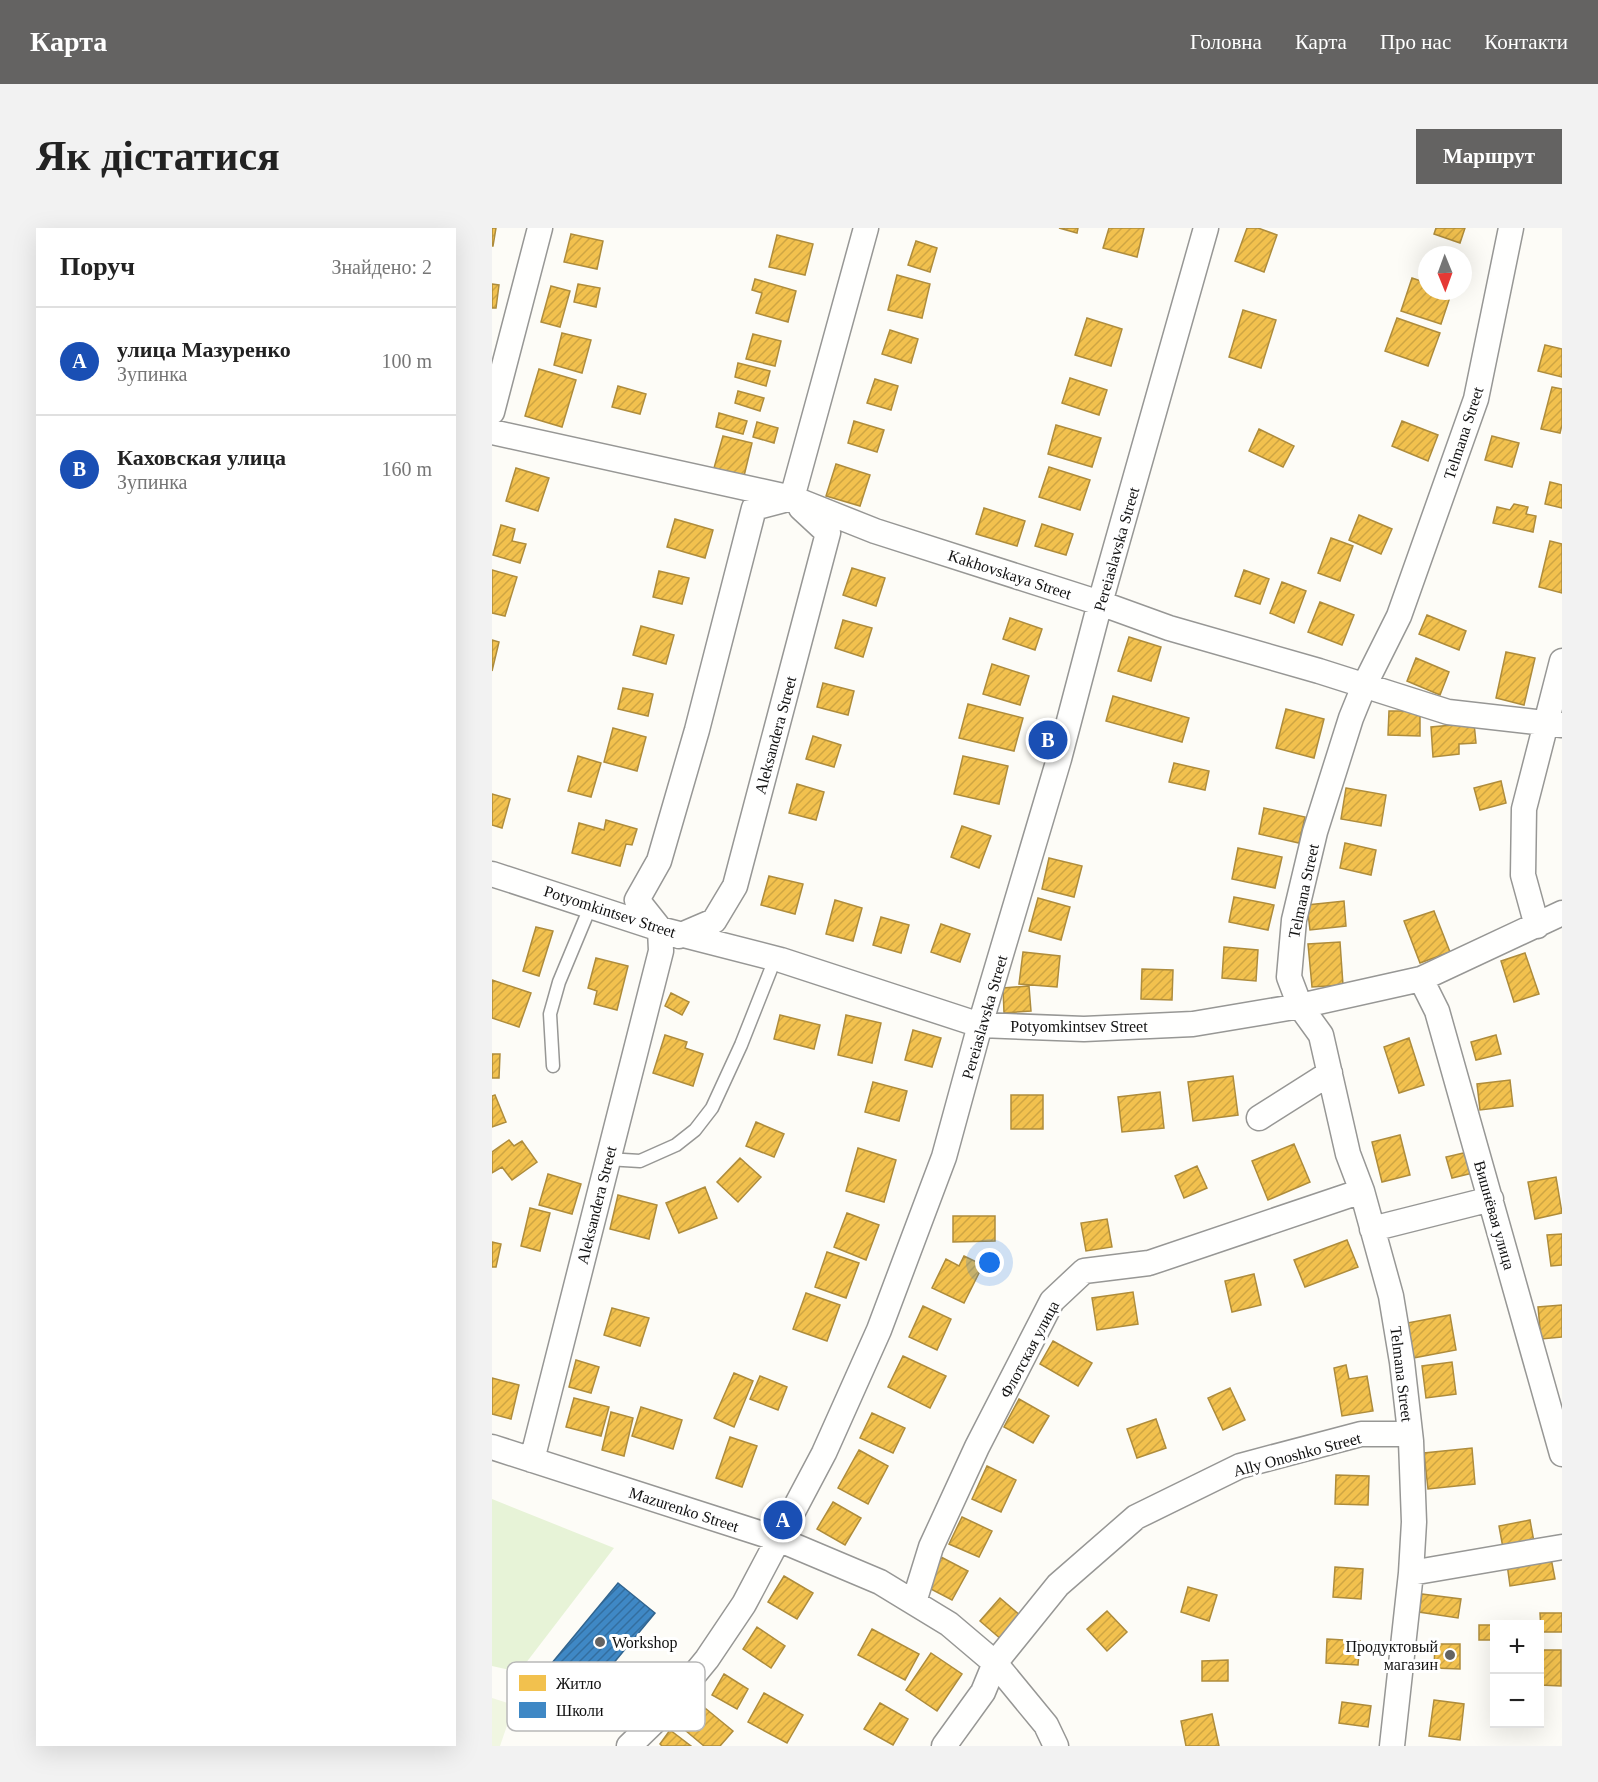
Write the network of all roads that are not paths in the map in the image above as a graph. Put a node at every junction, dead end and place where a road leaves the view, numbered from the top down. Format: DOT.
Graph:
graph roads {
  1 [pos="540,228"];
  2 [pos="866,228"];
  3 [pos="1206,228"];
  4 [pos="1511,228"];
  5 [pos="492,412"];
  6 [pos="492,432"];
  7 [pos="792,498"];
  8 [pos="1100,603"];
  9 [pos="1562,661"];
  10 [pos="1364,686"];
  11 [pos="1553,724"];
  12 [pos="492,874"];
  13 [pos="591,905"];
  14 [pos="1562,913"];
  15 [pos="1538,926"];
  16 [pos="668,938"];
  17 [pos="775,959"];
  18 [pos="1420,979"];
  19 [pos="1300,1006"];
  20 [pos="980,1025"];
  21 [pos="553,1066"];
  22 [pos="1330,1073"];
  23 [pos="1258,1118"];
  24 [pos="607,1159"];
  25 [pos="1362,1191"];
  26 [pos="1491,1199"];
  27 [pos="1372,1229"];
  28 [pos="1410,1434"];
  29 [pos="492,1447"];
  30 [pos="1562,1454"];
  31 [pos="532,1460"];
  32 [pos="778,1539"];
  33 [pos="1562,1547"];
  34 [pos="1411,1573"];
  35 [pos="915,1602"];
  36 [pos="705,1662"];
  37 [pos="995,1663"];
  38 [pos="645,1731"];
  39 [pos="629,1746"];
  40 [pos="944,1746"];
  41 [pos="1056,1746"];
  42 [pos="1392,1746"];
  1 -- 5 [label="street"];
  2 -- 7 [label="street"];
  3 -- 8 [label="street, Pereiaslavska Street"];
  4 -- 10 [label="street, Telmana Street"];
  6 -- 7 [label="street, Kakhovskaya Street"];
  7 -- 8 [label="street, Kakhovskaya Street"];
  7 -- 16 [label="street"];
  7 -- 16 [label="street, Aleksandera Street"];
  8 -- 10 [label="street, Kakhovskaya Street"];
  8 -- 20 [label="street, Pereiaslavska Street"];
  9 -- 11 [label="street"];
  10 -- 11 [label="street, Kakhovskaya Street"];
  10 -- 19 [label="street, Telmana Street"];
  11 -- 15 [label="street"];
  12 -- 13 [label="street, Potyomkintsev Street"];
  13 -- 16 [label="street, Potyomkintsev Street"];
  13 -- 21 [label="lane"];
  14 -- 15 [label="street, Potyomkintsev Street"];
  15 -- 18 [label="street, Potyomkintsev Street"];
  16 -- 17 [label="street, Potyomkintsev Street"];
  16 -- 24 [label="street, Aleksandera Street"];
  17 -- 20 [label="street, Potyomkintsev Street"];
  17 -- 24 [label="lane"];
  18 -- 19 [label="street, Potyomkintsev Street"];
  18 -- 26 [label="street, Вишнёвая улица"];
  19 -- 20 [label="street, Potyomkintsev Street"];
  19 -- 22 [label="street, Telmana Street"];
  20 -- 32 [label="street, Pereiaslavska Street"];
  22 -- 23 [label="street"];
  22 -- 25 [label="street, Telmana Street"];
  24 -- 31 [label="street, Aleksandera Street"];
  25 -- 27 [label="street, Telmana Street"];
  25 -- 35 [label="street, Флотская улица"];
  26 -- 27 [label="street"];
  26 -- 30 [label="street, Вишнёвая улица"];
  27 -- 28 [label="street, Telmana Street"];
  28 -- 34 [label="street, Telmana Street"];
  28 -- 37 [label="street, Ally Onoshko Street"];
  29 -- 31 [label="street, Mazurenko Street"];
  31 -- 32 [label="street, Mazurenko Street"];
  32 -- 35 [label="street, Mazurenko Street"];
  32 -- 36 [label="street, Pereiaslavska Street"];
  33 -- 34 [label="street"];
  34 -- 42 [label="street, Telmana Street"];
  35 -- 37 [label="street, Mazurenko Street"];
  37 -- 40 [label="street, Ally Onoshko Street"];
  37 -- 41 [label="street, Mazurenko Street"];
  38 -- 39 [label="street, Pereiaslavska Street"];
}
